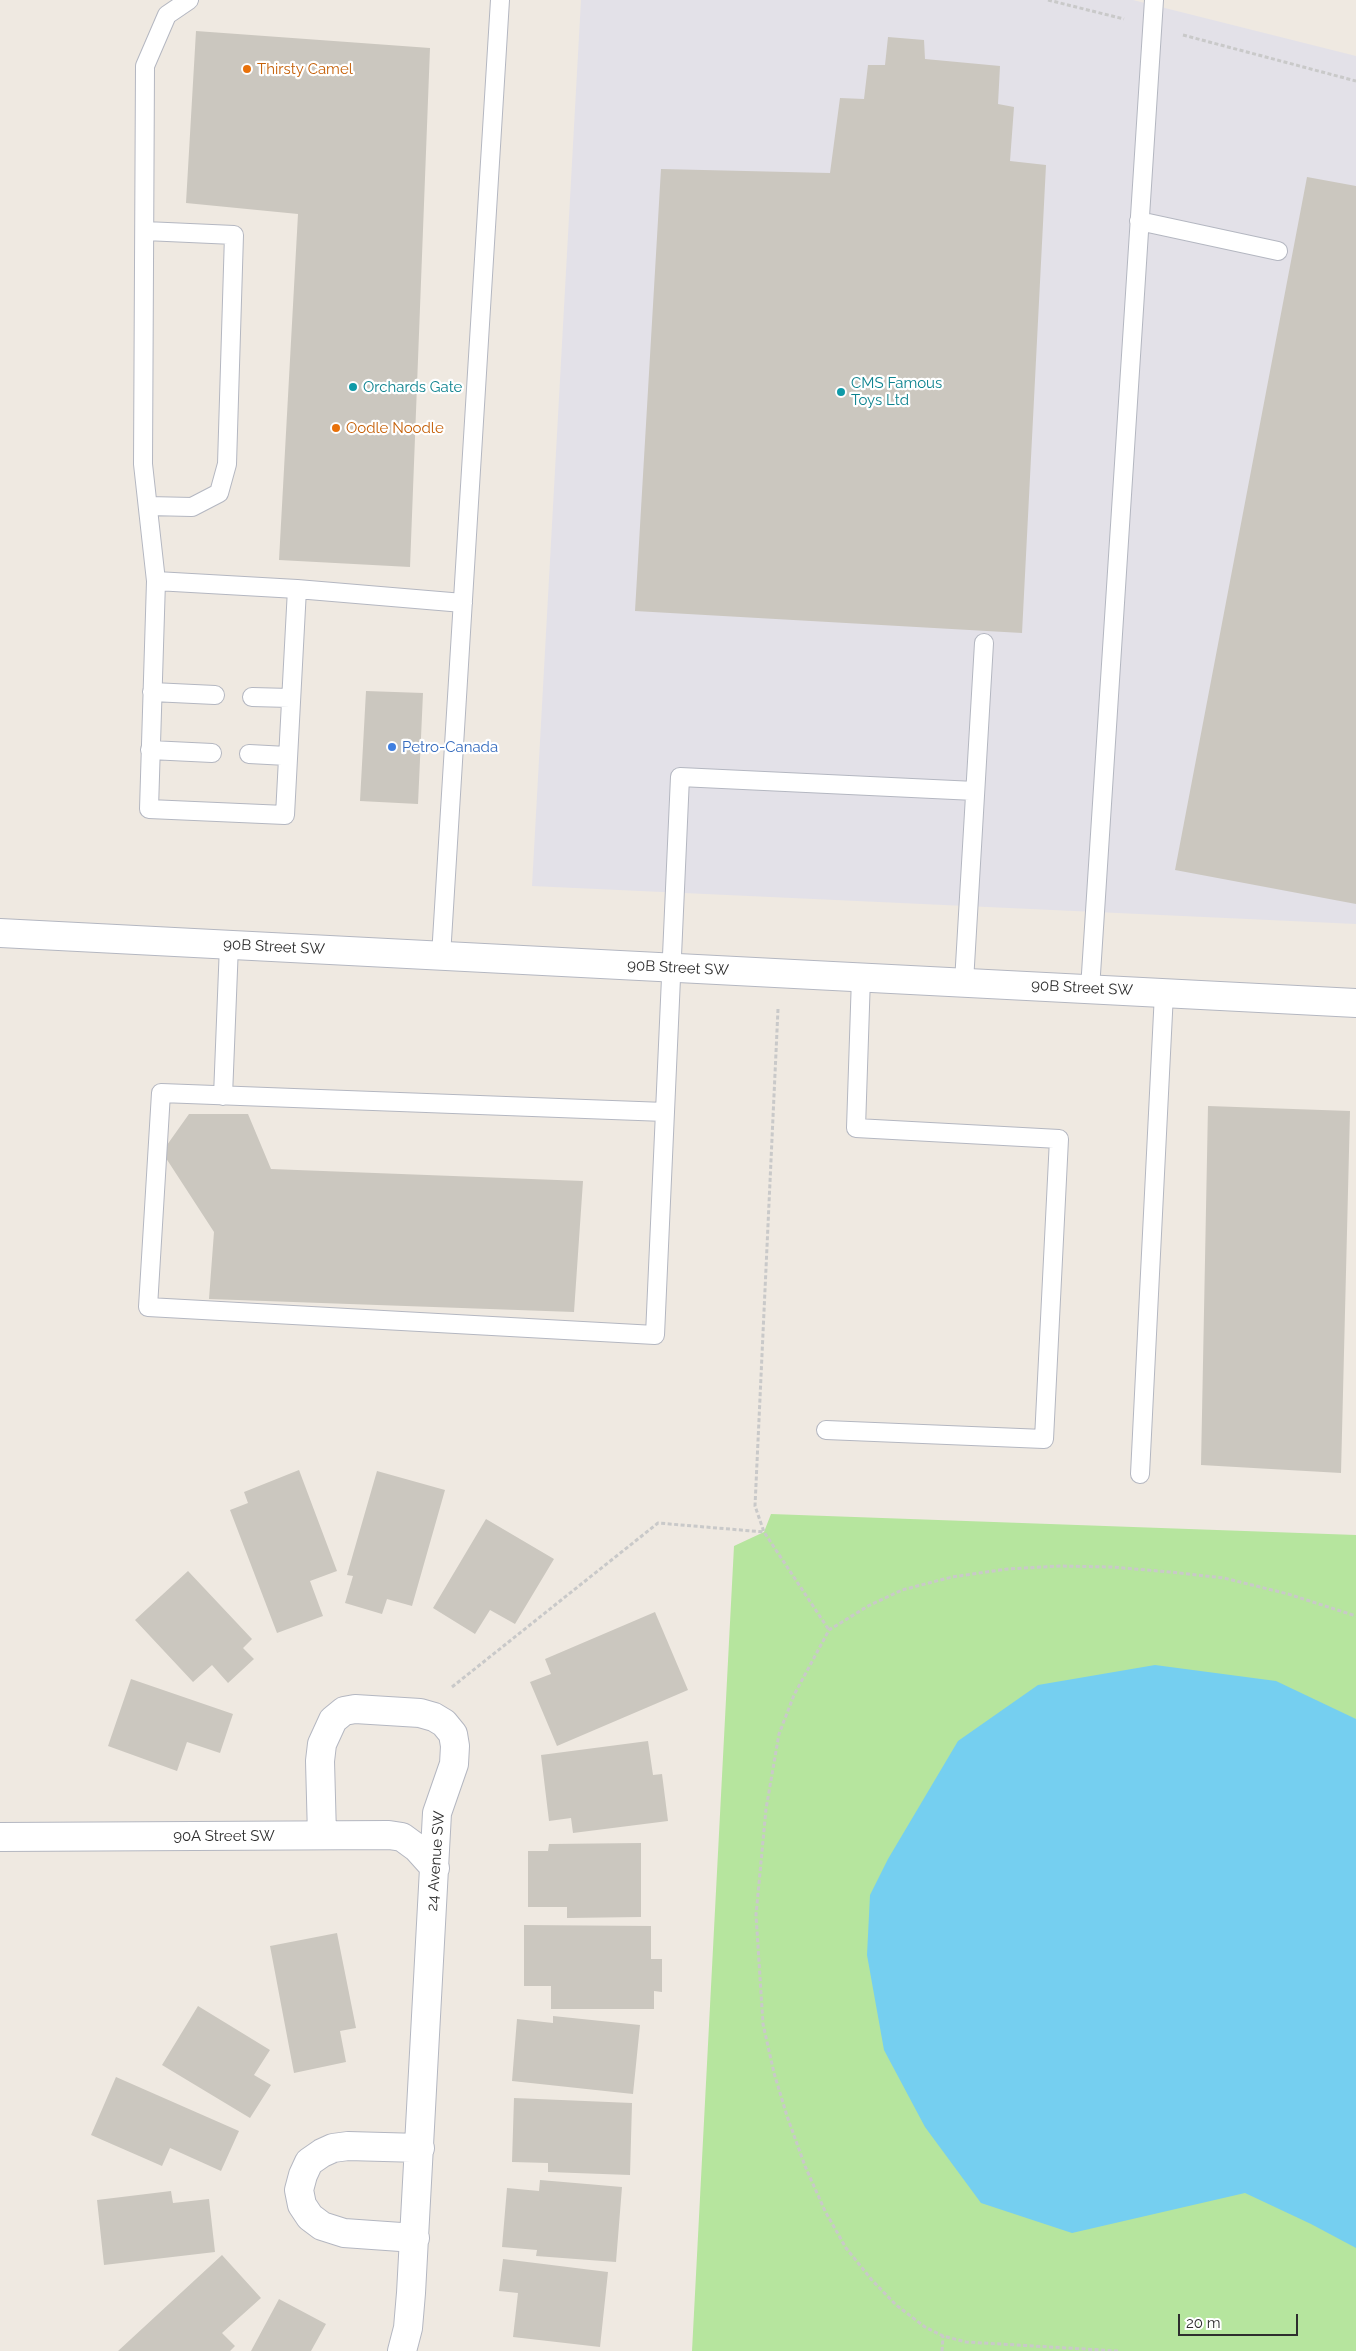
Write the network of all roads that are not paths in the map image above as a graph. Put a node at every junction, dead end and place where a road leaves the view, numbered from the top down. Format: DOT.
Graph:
graph roads {
  1 [pos="189,0"];
  2 [pos="500,0"];
  3 [pos="1154,0"];
  4 [pos="1140,221"];
  5 [pos="145,231"];
  6 [pos="1278,252"];
  7 [pos="148,506"];
  8 [pos="156,581"];
  9 [pos="297,589"];
  10 [pos="463,602"];
  11 [pos="984,643"];
  12 [pos="152,692"];
  13 [pos="215,695"];
  14 [pos="252,697"];
  15 [pos="290,698"];
  16 [pos="150,750"];
  17 [pos="212,753"];
  18 [pos="249,754"];
  19 [pos="287,756"];
  20 [pos="975,791"];
  21 [pos="0,933"];
  22 [pos="229,945"];
  23 [pos="441,956"];
  24 [pos="672,968"];
  25 [pos="861,977"];
  26 [pos="964,982"];
  27 [pos="1090,989"];
  28 [pos="1164,993"];
  29 [pos="1356,1003"];
  30 [pos="223,1096"];
  31 [pos="665,1112"];
  32 [pos="826,1430"];
  33 [pos="1140,1474"];
  34 [pos="322,1835"];
  35 [pos="0,1837"];
  36 [pos="435,1868"];
  37 [pos="420,2148"];
  38 [pos="415,2238"];
  39 [pos="402,2351"];
  1 -- 5 [label="lane"];
  2 -- 10 [label="lane"];
  3 -- 4 [label="lane"];
  4 -- 6 [label="lane"];
  4 -- 27 [label="lane"];
  5 -- 7 [label="lane"];
  5 -- 7 [label="lane"];
  7 -- 8 [label="lane"];
  8 -- 9 [label="lane"];
  8 -- 12 [label="lane"];
  9 -- 10 [label="lane"];
  9 -- 15 [label="lane"];
  10 -- 23 [label="lane"];
  11 -- 20 [label="lane"];
  12 -- 13 [label="lane"];
  12 -- 16 [label="lane"];
  14 -- 15 [label="lane"];
  15 -- 19 [label="lane"];
  16 -- 17 [label="lane"];
  16 -- 19 [label="lane"];
  18 -- 19 [label="lane"];
  20 -- 24 [label="lane"];
  20 -- 26 [label="lane"];
  21 -- 22 [label="street, 90B Street SW"];
  22 -- 23 [label="street, 90B Street SW"];
  22 -- 30 [label="lane"];
  23 -- 24 [label="street, 90B Street SW"];
  24 -- 25 [label="street, 90B Street SW"];
  24 -- 31 [label="lane"];
  25 -- 26 [label="street, 90B Street SW"];
  25 -- 32 [label="lane"];
  26 -- 27 [label="street, 90B Street SW"];
  27 -- 28 [label="street, 90B Street SW"];
  28 -- 29 [label="street, 90B Street SW"];
  28 -- 33 [label="lane"];
  30 -- 31 [label="lane"];
  30 -- 31 [label="lane"];
  34 -- 35 [label="street, 90A Street SW"];
  34 -- 36 [label="street, 90A Street SW"];
  34 -- 36 [label="street, 24 Avenue SW"];
  36 -- 37 [label="street, 24 Avenue SW"];
  37 -- 38 [label="street, 24 Avenue SW"];
  37 -- 38 [label="street"];
  38 -- 39 [label="street, 24 Avenue SW"];
}
